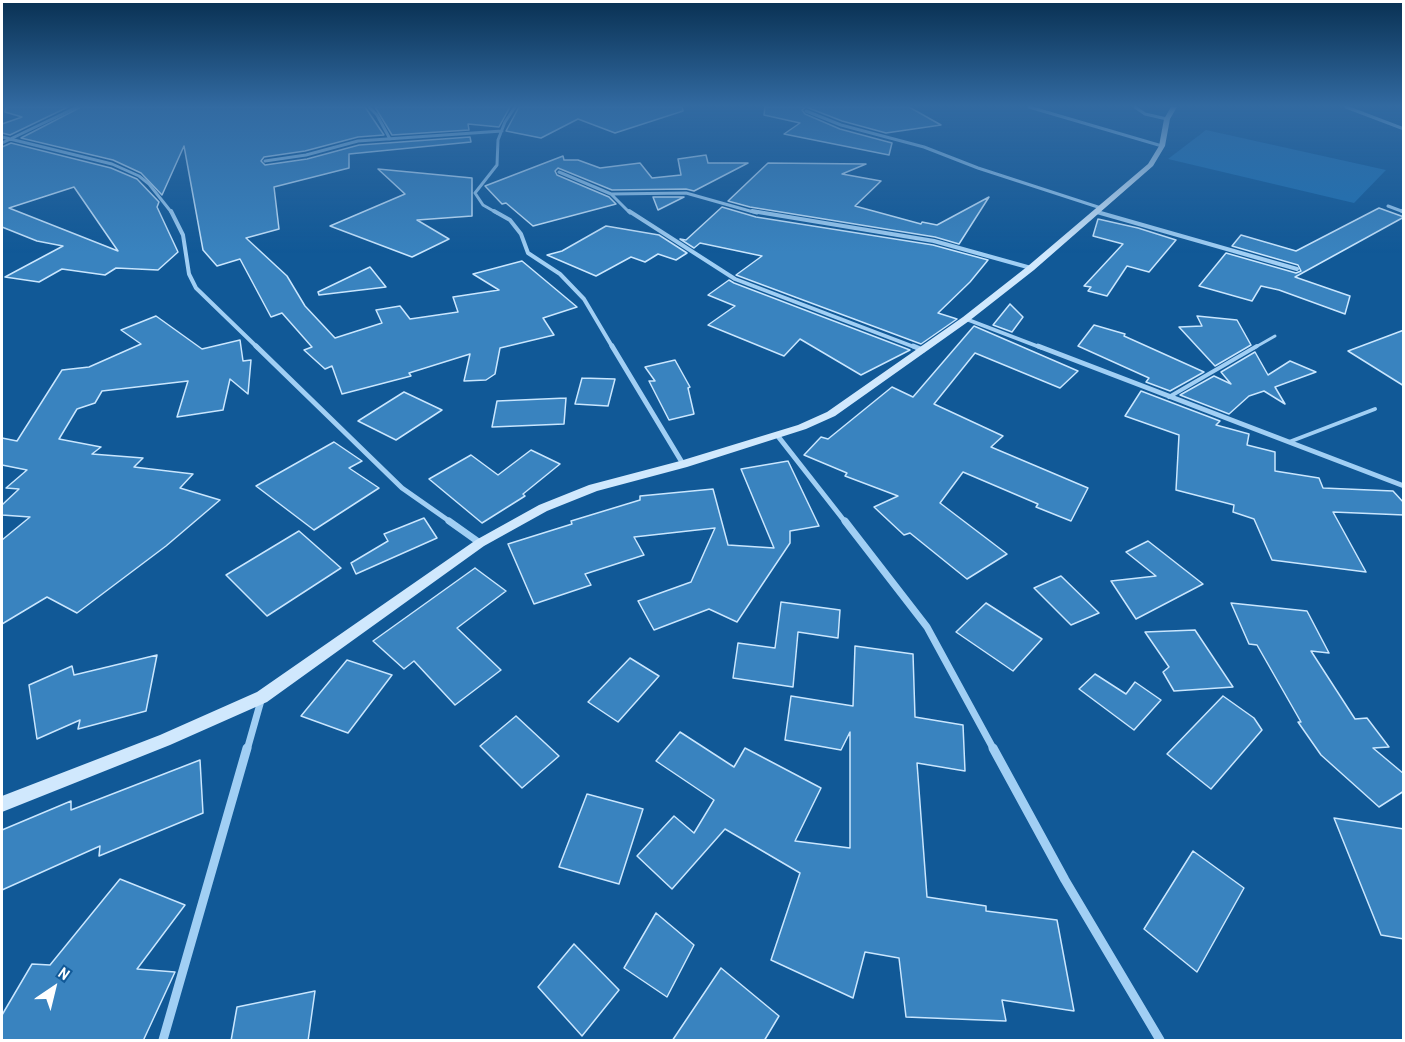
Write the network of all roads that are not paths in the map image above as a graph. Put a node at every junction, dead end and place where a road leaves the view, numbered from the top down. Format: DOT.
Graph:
graph roads {
  1 [pos="76,156"];
  2 [pos="302,156"];
  3 [pos="497,156"];
  4 [pos="946,156"];
  5 [pos="1156,156"];
  6 [pos="266,161"];
  7 [pos="559,172"];
  8 [pos="611,194"];
  9 [pos="1388,206"];
  10 [pos="1099,210"];
  11 [pos="1404,212"];
  12 [pos="1031,268"];
  13 [pos="1297,269"];
  14 [pos="966,319"];
  15 [pos="1275,336"];
  16 [pos="923,350"];
  17 [pos="1169,397"];
  18 [pos="1375,409"];
  19 [pos="777,435"];
  20 [pos="1289,442"];
  21 [pos="682,464"];
  22 [pos="1404,486"];
  23 [pos="480,543"];
  24 [pos="262,697"];
  25 [pos="2,804"];
  26 [pos="163,1041"];
  27 [pos="1160,1041"];
  1 -- 23 [label="street"];
  2 -- 6 [label="street"];
  3 -- 21 [label="street"];
  4 -- 10 [label="street"];
  5 -- 10 [label="main road"];
  7 -- 8 [label="street"];
  8 -- 12 [label="street"];
  8 -- 16 [label="street"];
  9 -- 11 [label="street"];
  10 -- 12 [label="main road"];
  10 -- 13 [label="street"];
  12 -- 14 [label="main road"];
  14 -- 16 [label="main road"];
  14 -- 17 [label="street"];
  15 -- 17 [label="lane"];
  16 -- 19 [label="main road"];
  17 -- 20 [label="street"];
  18 -- 20 [label="lane"];
  19 -- 21 [label="main road"];
  19 -- 27 [label="street"];
  20 -- 22 [label="street"];
  21 -- 23 [label="main road"];
  23 -- 24 [label="main road"];
  24 -- 25 [label="main road"];
  24 -- 26 [label="street"];
}
